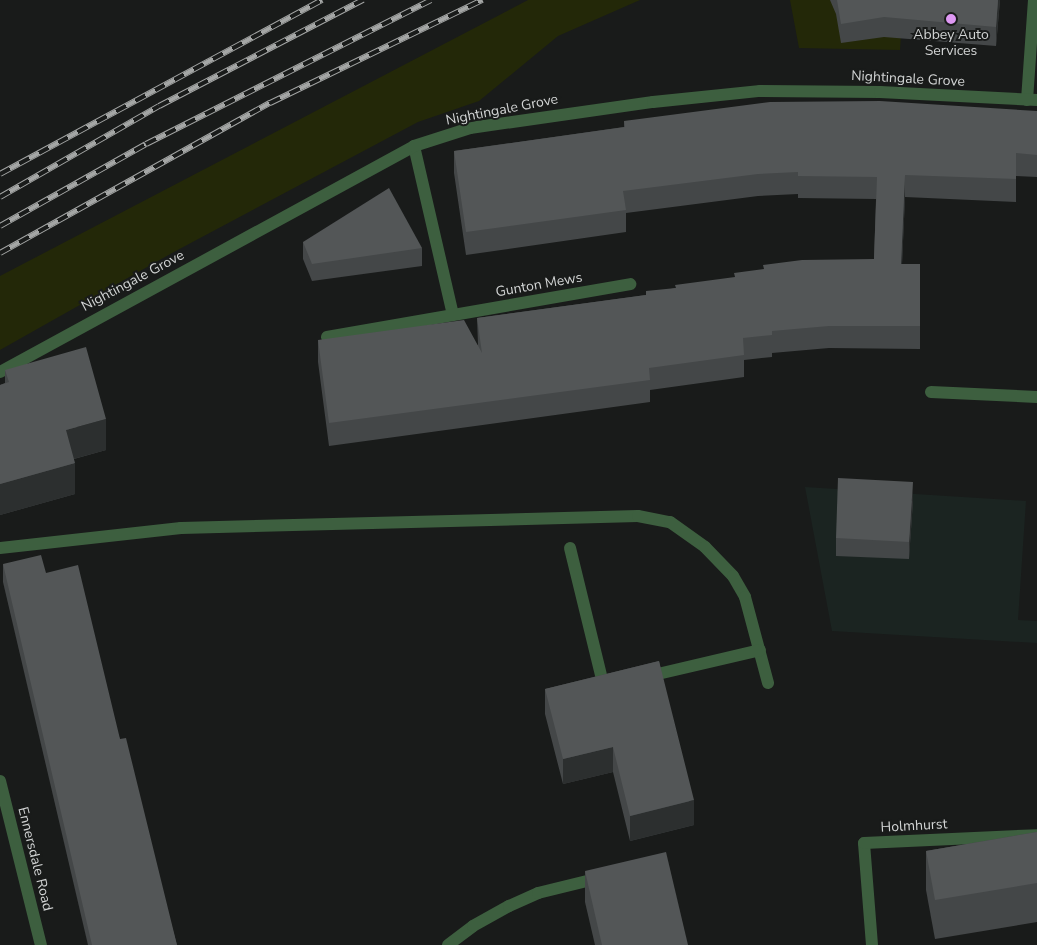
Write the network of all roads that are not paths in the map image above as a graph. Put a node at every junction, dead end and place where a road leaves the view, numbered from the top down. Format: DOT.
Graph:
graph roads {
  1 [pos="1034,0"];
  2 [pos="1032,100"];
  3 [pos="414,146"];
  4 [pos="630,284"];
  5 [pos="453,315"];
  6 [pos="327,337"];
  7 [pos="0,372"];
  8 [pos="931,392"];
  9 [pos="1037,397"];
  10 [pos="0,548"];
  11 [pos="570,548"];
  12 [pos="760,650"];
  13 [pos="768,683"];
  14 [pos="0,781"];
  15 [pos="1037,834"];
  16 [pos="614,875"];
  17 [pos="41,945"];
  18 [pos="448,945"];
  19 [pos="872,945"];
  1 -- 2 [label="street"];
  2 -- 3 [label="street, Nightingale Grove"];
  3 -- 5 [label="street"];
  3 -- 7 [label="street, Nightingale Grove"];
  4 -- 5 [label="street, Gunton Mews"];
  5 -- 6 [label="street, Gunton Mews"];
  8 -- 9 [label="street"];
  10 -- 12 [label="street"];
  11 -- 12 [label="street"];
  12 -- 13 [label="street"];
  14 -- 17 [label="street, Ennersdale Road"];
  15 -- 19 [label="street, Holmhurst"];
  16 -- 18 [label="street"];
}
